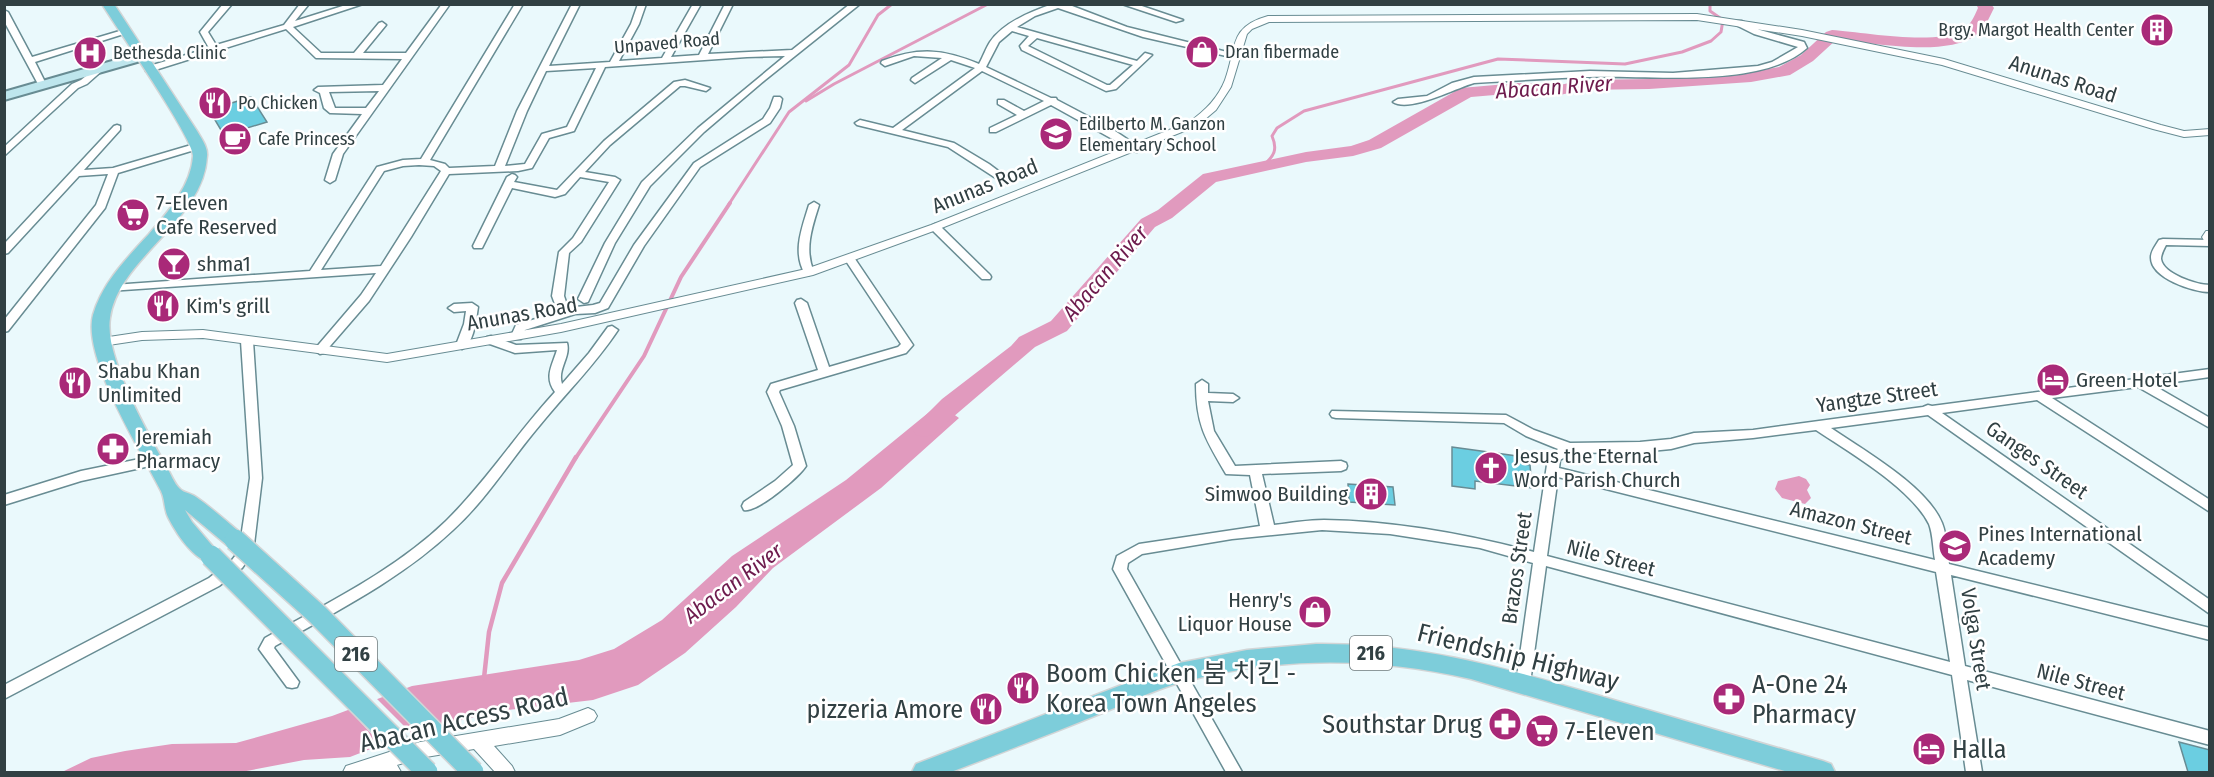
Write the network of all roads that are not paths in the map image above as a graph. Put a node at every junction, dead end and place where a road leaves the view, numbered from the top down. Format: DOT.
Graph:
graph roads {
  1 [pos="108,4"];
  2 [pos="228,4"];
  3 [pos="305,4"];
  4 [pos="359,4"];
  5 [pos="446,4"];
  6 [pos="519,4"];
  7 [pos="576,4"];
  8 [pos="642,4"];
  9 [pos="697,4"];
  10 [pos="729,4"];
  11 [pos="856,4"];
  12 [pos="1126,4"];
  13 [pos="1062,5"];
  14 [pos="1590,5"];
  15 [pos="4,12"];
  16 [pos="1597,18"];
  17 [pos="1179,20"];
  18 [pos="1737,22"];
  19 [pos="287,26"];
  20 [pos="382,26"];
  21 [pos="1010,28"];
  22 [pos="126,32"];
  23 [pos="1035,35"];
  24 [pos="214,49"];
  25 [pos="794,53"];
  26 [pos="1148,55"];
  27 [pos="1235,55"];
  28 [pos="356,56"];
  29 [pos="409,56"];
  30 [pos="702,57"];
  31 [pos="949,57"];
  32 [pos="666,59"];
  33 [pos="31,60"];
  34 [pos="144,63"];
  35 [pos="885,63"];
  36 [pos="1139,64"];
  37 [pos="612,65"];
  38 [pos="601,66"];
  39 [pos="101,67"];
  40 [pos="982,67"];
  41 [pos="544,69"];
  42 [pos="86,72"];
  43 [pos="915,80"];
  44 [pos="42,84"];
  45 [pos="75,86"];
  46 [pos="387,88"];
  47 [pos="706,88"];
  48 [pos="4,96"];
  49 [pos="777,99"];
  50 [pos="1053,100"];
  51 [pos="1001,102"];
  52 [pos="1398,102"];
  53 [pos="369,111"];
  54 [pos="1023,115"];
  55 [pos="860,123"];
  56 [pos="117,128"];
  57 [pos="993,130"];
  58 [pos="896,131"];
  59 [pos="2210,132"];
  60 [pos="25,133"];
  61 [pos="4,140"];
  62 [pos="198,146"];
  63 [pos="1137,149"];
  64 [pos="4,153"];
  65 [pos="424,162"];
  66 [pos="499,168"];
  67 [pos="518,168"];
  68 [pos="114,171"];
  69 [pos="446,171"];
  70 [pos="75,174"];
  71 [pos="580,174"];
  72 [pos="330,180"];
  73 [pos="1005,181"];
  74 [pos="508,184"];
  75 [pos="813,205"];
  76 [pos="935,228"];
  77 [pos="2210,234"];
  78 [pos="2210,242"];
  79 [pos="478,246"];
  80 [pos="4,251"];
  81 [pos="849,258"];
  82 [pos="384,268"];
  83 [pos="806,273"];
  84 [pos="313,275"];
  85 [pos="986,277"];
  86 [pos="2210,288"];
  87 [pos="113,289"];
  88 [pos="584,299"];
  89 [pos="801,303"];
  90 [pos="454,308"];
  91 [pos="564,315"];
  92 [pos="4,328"];
  93 [pos="612,330"];
  94 [pos="517,336"];
  95 [pos="491,340"];
  96 [pos="247,341"];
  97 [pos="102,342"];
  98 [pos="462,345"];
  99 [pos="320,350"];
  100 [pos="825,372"];
  101 [pos="2210,373"];
  102 [pos="2141,382"];
  103 [pos="561,391"];
  104 [pos="2039,396"];
  105 [pos="1233,398"];
  106 [pos="1928,409"];
  107 [pos="1336,414"];
  108 [pos="2210,424"];
  109 [pos="1817,425"];
  110 [pos="1569,448"];
  111 [pos="154,461"];
  112 [pos="1553,465"];
  113 [pos="1341,466"];
  114 [pos="1255,470"];
  115 [pos="172,494"];
  116 [pos="4,500"];
  117 [pos="749,506"];
  118 [pos="2210,507"];
  119 [pos="1268,530"];
  120 [pos="1539,561"];
  121 [pos="1943,568"];
  122 [pos="2210,608"];
  123 [pos="2210,634"];
  124 [pos="1959,671"];
  125 [pos="1179,674"];
  126 [pos="292,682"];
  127 [pos="1523,683"];
  128 [pos="4,693"];
  129 [pos="588,716"];
  130 [pos="2210,738"];
  131 [pos="477,740"];
  132 [pos="387,767"];
  133 [pos="352,772"];
  134 [pos="427,772"];
  135 [pos="473,772"];
  136 [pos="507,772"];
  137 [pos="924,772"];
  138 [pos="1234,772"];
  139 [pos="1823,772"];
  140 [pos="1974,772"];
  1 -- 22 [label="main road"];
  2 -- 24 [label="street"];
  3 -- 19 [label="street"];
  4 -- 19 [label="street"];
  5 -- 29 [label="street"];
  6 -- 65 [label="street"];
  7 -- 41 [label="street"];
  8 -- 37 [label="street"];
  9 -- 32 [label="street"];
  10 -- 30 [label="street"];
  11 -- 25 [label="street"];
  12 -- 17 [label="street"];
  13 -- 21 [label="street"];
  13 -- 27 [label="street"];
  14 -- 16 [label="street"];
  15 -- 33 [label="street"];
  16 -- 18 [label="street, Anunas Road"];
  16 -- 27 [label="street, Anunas Road"];
  18 -- 52 [label="street"];
  18 -- 59 [label="street, Anunas Road"];
  19 -- 24 [label="street"];
  19 -- 28 [label="street"];
  20 -- 28 [label="street"];
  21 -- 23 [label="street"];
  21 -- 40 [label="street"];
  22 -- 33 [label="street"];
  22 -- 34 [label="main road"];
  23 -- 36 [label="street"];
  23 -- 36 [label="street"];
  24 -- 34 [label="street"];
  25 -- 30 [label="street, Unpaved Road"];
  25 -- 88 [label="street"];
  26 -- 36 [label="street"];
  27 -- 63 [label="street, Anunas Road"];
  28 -- 29 [label="street"];
  29 -- 46 [label="street"];
  30 -- 32 [label="street, Unpaved Road"];
  31 -- 35 [label="street"];
  31 -- 40 [label="street"];
  31 -- 43 [label="street"];
  32 -- 37 [label="street, Unpaved Road"];
  33 -- 44 [label="street"];
  34 -- 39 [label="main road"];
  34 -- 62 [label="main road"];
  37 -- 38 [label="street, Unpaved Road"];
  38 -- 41 [label="street, Unpaved Road"];
  38 -- 67 [label="street"];
  39 -- 42 [label="main road"];
  39 -- 45 [label="street"];
  40 -- 50 [label="street"];
  40 -- 58 [label="street"];
  41 -- 66 [label="street"];
  42 -- 44 [label="main road"];
  42 -- 45 [label="street"];
  44 -- 48 [label="main road"];
  45 -- 60 [label="street"];
  46 -- 53 [label="street"];
  46 -- 53 [label="street"];
  47 -- 71 [label="street"];
  49 -- 91 [label="street"];
  50 -- 54 [label="street"];
  50 -- 63 [label="street"];
  51 -- 54 [label="street"];
  53 -- 72 [label="street"];
  54 -- 57 [label="street"];
  55 -- 58 [label="street"];
  56 -- 70 [label="street"];
  58 -- 73 [label="street"];
  60 -- 61 [label="street"];
  60 -- 64 [label="street"];
  62 -- 68 [label="street"];
  62 -- 87 [label="main road, 216"];
  63 -- 76 [label="street, Anunas Road"];
  65 -- 69 [label="street"];
  65 -- 84 [label="street"];
  66 -- 67 [label="street"];
  66 -- 69 [label="street"];
  67 -- 74 [label="street"];
  68 -- 70 [label="street"];
  68 -- 92 [label="street"];
  69 -- 82 [label="street"];
  70 -- 80 [label="street"];
  71 -- 74 [label="street"];
  71 -- 91 [label="street"];
  74 -- 79 [label="street"];
  75 -- 83 [label="street"];
  76 -- 81 [label="street, Anunas Road"];
  76 -- 85 [label="street"];
  77 -- 78 [label="street"];
  78 -- 86 [label="street"];
  81 -- 83 [label="street, Anunas Road"];
  81 -- 100 [label="street"];
  82 -- 84 [label="street"];
  82 -- 99 [label="street"];
  83 -- 94 [label="street, Anunas Road"];
  84 -- 87 [label="street"];
  87 -- 97 [label="main road, 216"];
  89 -- 100 [label="street"];
  90 -- 98 [label="street"];
  91 -- 94 [label="street"];
  93 -- 103 [label="street"];
  94 -- 95 [label="street, Anunas Road"];
  95 -- 98 [label="street, Anunas Road"];
  95 -- 103 [label="street"];
  96 -- 97 [label="street, Anunas Road"];
  96 -- 99 [label="street, Anunas Road"];
  96 -- 128 [label="street"];
  97 -- 111 [label="main road, 216"];
  98 -- 99 [label="street, Anunas Road"];
  100 -- 117 [label="street"];
  101 -- 102 [label="street, Yangtze Street"];
  102 -- 104 [label="street, Yangtze Street"];
  102 -- 108 [label="street"];
  103 -- 126 [label="street"];
  104 -- 106 [label="street, Yangtze Street"];
  104 -- 118 [label="street"];
  105 -- 114 [label="street"];
  106 -- 109 [label="street, Yangtze Street"];
  106 -- 122 [label="street, Ganges Street"];
  107 -- 110 [label="street"];
  109 -- 110 [label="street, Yangtze Street"];
  109 -- 121 [label="street, Volga Street"];
  110 -- 112 [label="street"];
  111 -- 115 [label="main road, 216"];
  111 -- 116 [label="street"];
  112 -- 120 [label="street, Brazos Street"];
  112 -- 121 [label="street, Amazon Street"];
  113 -- 114 [label="street"];
  114 -- 119 [label="street"];
  115 -- 134 [label="main road, 216, bridge"];
  115 -- 135 [label="main road, 216, bridge"];
  119 -- 120 [label="street, Nile Street"];
  119 -- 125 [label="street, Nile Street"];
  120 -- 124 [label="street, Nile Street"];
  120 -- 127 [label="street, Brazos Street"];
  121 -- 123 [label="street, Amazon Street"];
  121 -- 124 [label="street, Volga Street"];
  124 -- 130 [label="street, Nile Street"];
  124 -- 140 [label="street, Volga Street"];
  125 -- 127 [label="main road, Friendship Highway / 216"];
  125 -- 137 [label="main road, Friendship Highway / 216"];
  125 -- 138 [label="street, Nile Street"];
  127 -- 139 [label="main road, Friendship Highway / 216"];
  129 -- 131 [label="street, Abacan Access Road"];
  131 -- 132 [label="street, Abacan Access Road"];
  131 -- 136 [label="street"];
  132 -- 133 [label="street, Abacan Access Road"];
}
